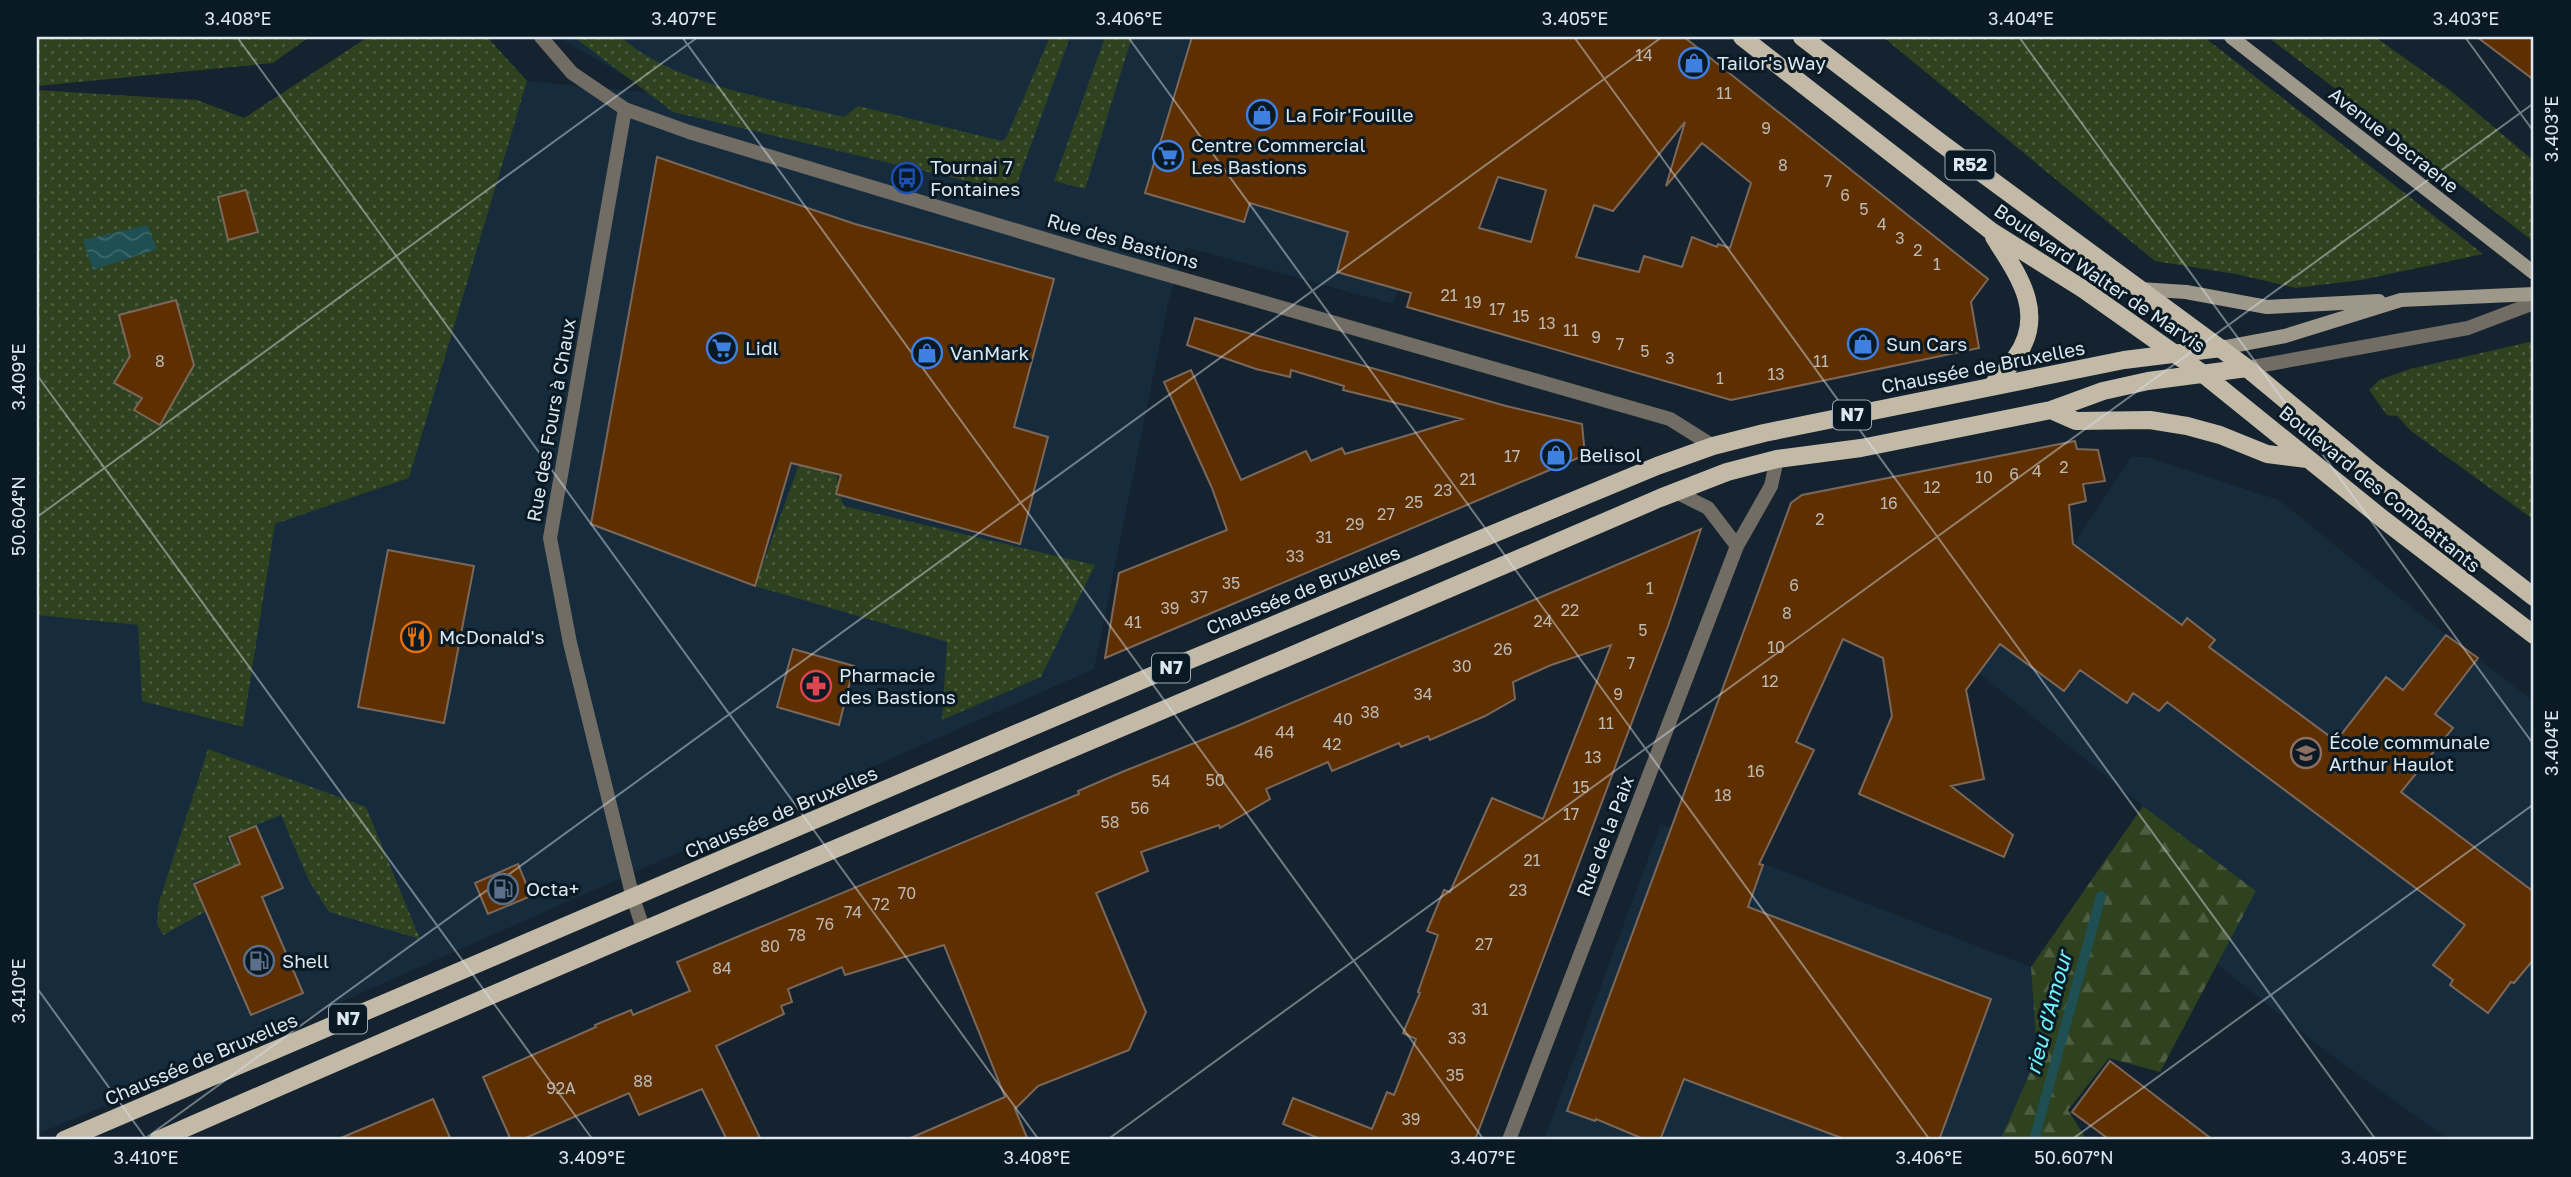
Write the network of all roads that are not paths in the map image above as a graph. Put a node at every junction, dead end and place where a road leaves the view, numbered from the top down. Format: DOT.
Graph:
graph roads {
  1 [pos="541,37"];
  2 [pos="1742,37"];
  3 [pos="1802,37"];
  4 [pos="2231,37"];
  5 [pos="625,109"];
  6 [pos="1991,231"];
  7 [pos="2534,273"];
  8 [pos="2140,289"];
  9 [pos="2534,295"];
  10 [pos="2401,300"];
  11 [pos="2534,303"];
  12 [pos="2221,348"];
  13 [pos="2174,353"];
  14 [pos="2247,368"];
  15 [pos="2202,373"];
  16 [pos="1991,387"];
  17 [pos="2051,410"];
  18 [pos="1713,446"];
  19 [pos="1777,459"];
  20 [pos="2307,459"];
  21 [pos="1676,492"];
  22 [pos="1737,546"];
  23 [pos="2534,597"];
  24 [pos="2534,635"];
  25 [pos="633,898"];
  26 [pos="644,931"];
  27 [pos="64,1140"];
  28 [pos="158,1140"];
  29 [pos="1509,1140"];
  1 -- 5 [label="street, Rue des Bastions"];
  2 -- 6 [label="main road, Boulevard Walter de Marvis / R52"];
  3 -- 8 [label="main road, Boulevard Walter de Marvis / R52"];
  4 -- 7 [label="street, Avenue Decraene"];
  5 -- 18 [label="street, Rue des Bastions"];
  5 -- 25 [label="street, Rue des Fours à Chaux"];
  6 -- 13 [label="main road, Boulevard Walter de Marvis / R52"];
  6 -- 16 [label="main road"];
  8 -- 10 [label="street"];
  8 -- 12 [label="main road, Boulevard Walter de Marvis / R52"];
  9 -- 10 [label="street, Chaussée de Bruxelles"];
  10 -- 12 [label="street, Chaussée de Bruxelles"];
  11 -- 14 [label="street"];
  12 -- 13 [label="main road, Chaussée de Bruxelles / N7"];
  12 -- 14 [label="main road, Boulevard des Combattants / R52"];
  13 -- 15 [label="main road, Boulevard Walter de Marvis / R52"];
  13 -- 16 [label="main road, Chaussée de Bruxelles / N7"];
  14 -- 15 [label="main road, N7"];
  14 -- 23 [label="main road, Boulevard des Combattants / R52"];
  15 -- 17 [label="main road, N7"];
  15 -- 20 [label="main road, Boulevard des Combattants / R52"];
  16 -- 18 [label="main road, Chaussée de Bruxelles / N7"];
  17 -- 19 [label="main road, N7"];
  17 -- 20 [label="main road"];
  18 -- 25 [label="main road, Chaussée de Bruxelles / N7"];
  19 -- 21 [label="main road, N7"];
  19 -- 22 [label="street, Rue de la Paix"];
  20 -- 24 [label="main road, Boulevard des Combattants / R52"];
  21 -- 22 [label="street"];
  21 -- 26 [label="main road, N7"];
  22 -- 29 [label="street, Rue de la Paix"];
  25 -- 26 [label="street, Rue des Fours à Chaux"];
  25 -- 27 [label="main road, Chaussée de Bruxelles / N7"];
  26 -- 28 [label="main road, N7"];
}
